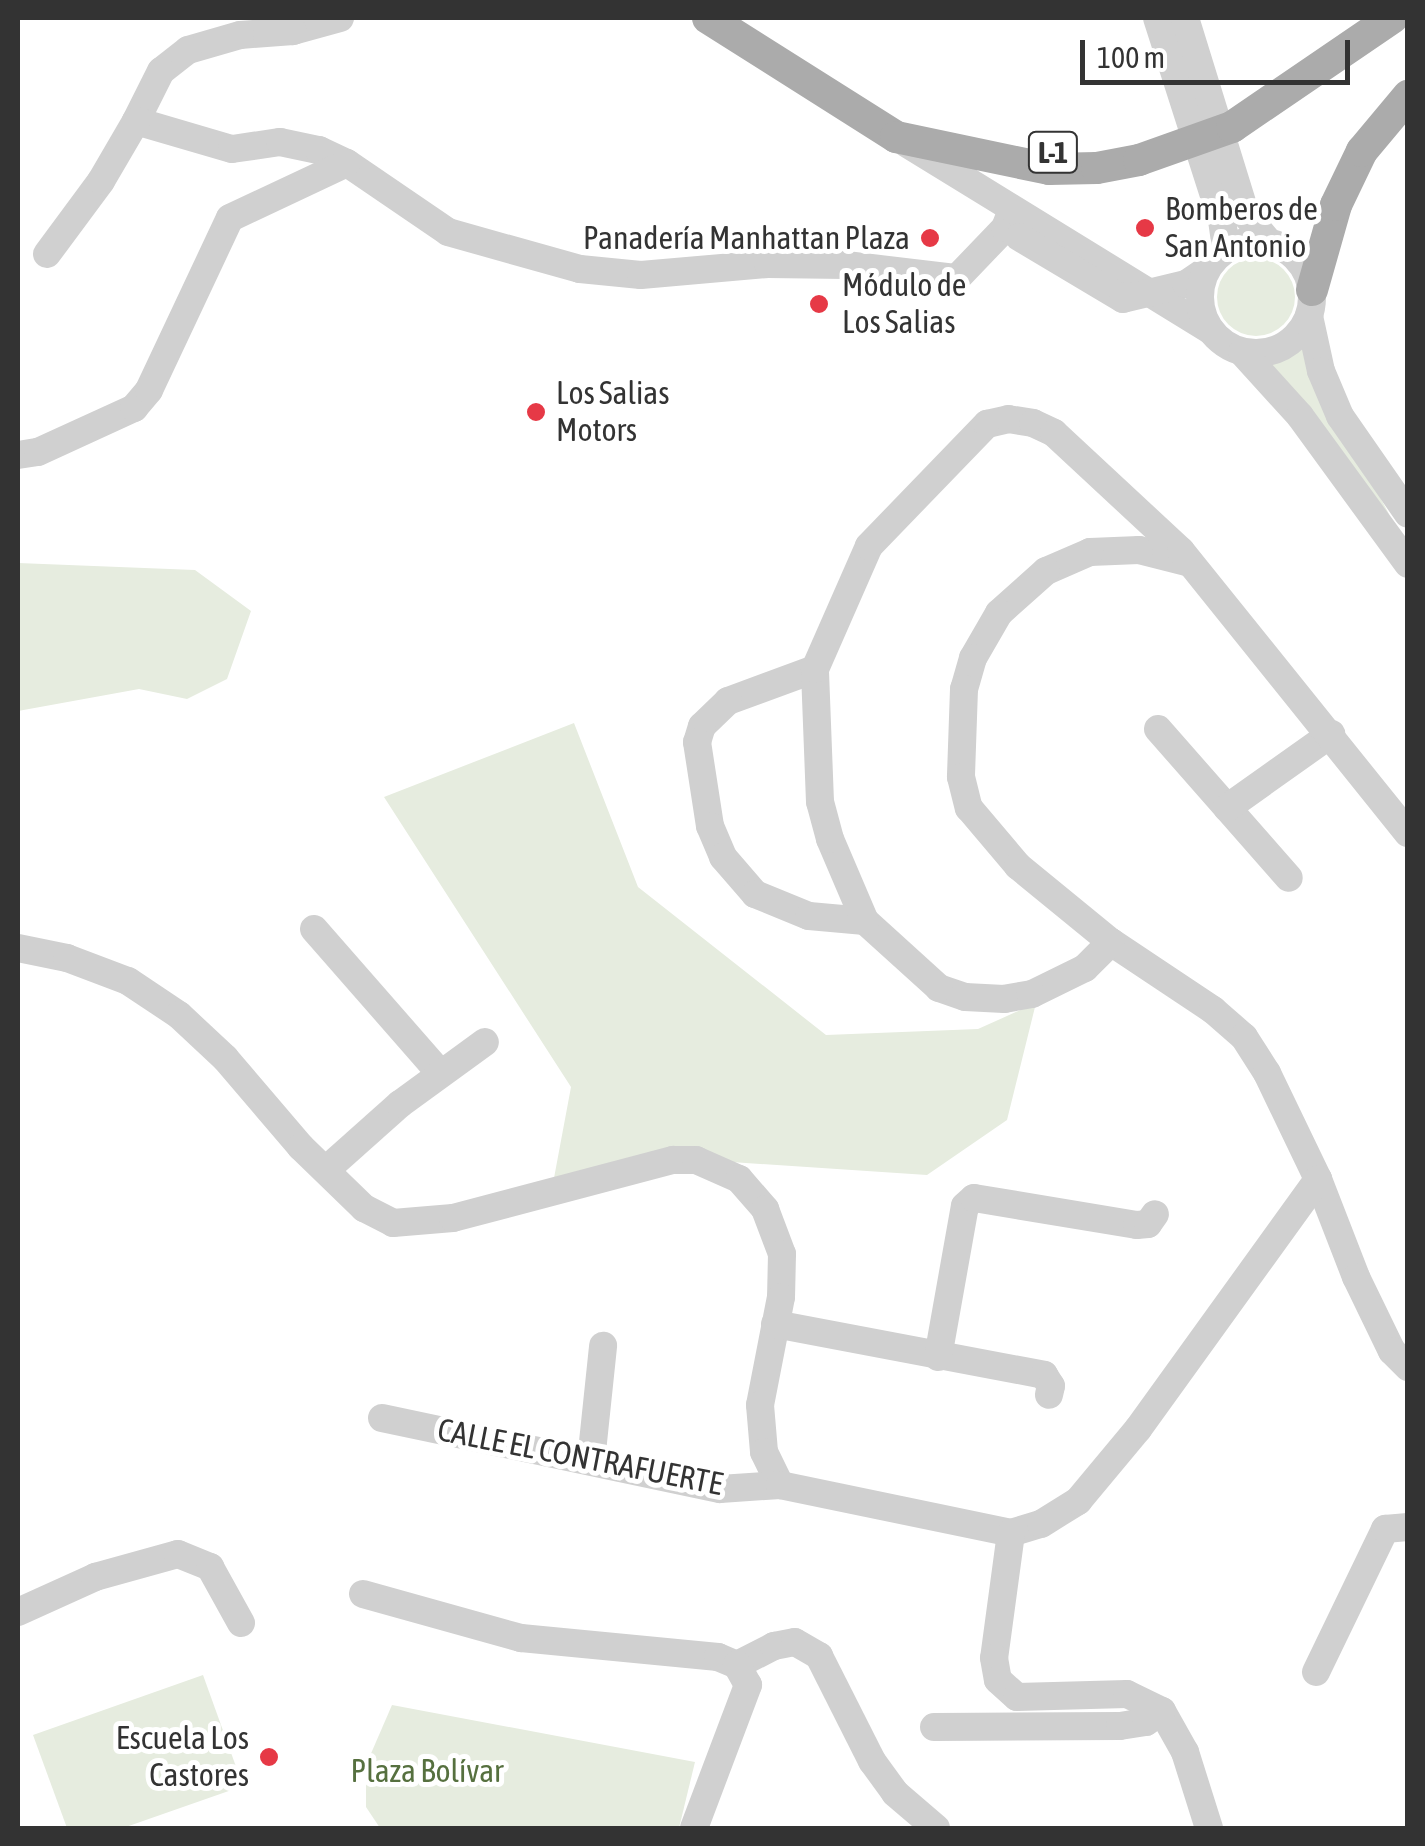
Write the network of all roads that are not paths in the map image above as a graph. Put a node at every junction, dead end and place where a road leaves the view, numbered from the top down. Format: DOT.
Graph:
graph roads {
  1 [pos="340,18"];
  2 [pos="708,18"];
  3 [pos="742,18"];
  4 [pos="1363,18"];
  5 [pos="1392,18"];
  6 [pos="1173,27"];
  7 [pos="1408,96"];
  8 [pos="136,121"];
  9 [pos="896,137"];
  10 [pos="348,164"];
  11 [pos="1008,219"];
  12 [pos="1231,228"];
  13 [pos="47,254"];
  14 [pos="1205,271"];
  15 [pos="1148,296"];
  16 [pos="1311,302"];
  17 [pos="1211,331"];
  18 [pos="1242,352"];
  19 [pos="18,454"];
  20 [pos="1408,514"];
  21 [pos="1190,563"];
  22 [pos="1408,564"];
  23 [pos="815,669"];
  24 [pos="1158,729"];
  25 [pos="1331,734"];
  26 [pos="1228,808"];
  27 [pos="1408,834"];
  28 [pos="1289,878"];
  29 [pos="864,920"];
  30 [pos="314,929"];
  31 [pos="1110,942"];
  32 [pos="18,948"];
  33 [pos="485,1042"];
  34 [pos="440,1073"];
  35 [pos="326,1169"];
  36 [pos="1318,1178"];
  37 [pos="1155,1214"];
  38 [pos="775,1324"];
  39 [pos="603,1346"];
  40 [pos="938,1356"];
  41 [pos="1408,1367"];
  42 [pos="1049,1396"];
  43 [pos="382,1418"];
  44 [pos="591,1462"];
  45 [pos="780,1485"];
  46 [pos="1408,1527"];
  47 [pos="1010,1533"];
  48 [pos="364,1594"];
  49 [pos="18,1612"];
  50 [pos="242,1623"];
  51 [pos="737,1665"];
  52 [pos="1316,1672"];
  53 [pos="1162,1711"];
  54 [pos="934,1727"];
  55 [pos="694,1828"];
  56 [pos="936,1828"];
  57 [pos="1208,1828"];
  1 -- 8 [label="street"];
  2 -- 9 [label="main road, L-1"];
  3 -- 4 [label="main road, L-1"];
  5 -- 9 [label="main road, L-1"];
  6 -- 12 [label="street"];
  7 -- 16 [label="main road"];
  8 -- 10 [label="street"];
  8 -- 13 [label="street"];
  9 -- 11 [label="street"];
  10 -- 11 [label="street"];
  10 -- 19 [label="street"];
  11 -- 15 [label="street"];
  12 -- 14 [label="street"];
  12 -- 16 [label="street"];
  14 -- 15 [label="street"];
  14 -- 17 [label="street"];
  15 -- 17 [label="street"];
  16 -- 18 [label="street"];
  16 -- 20 [label="street"];
  17 -- 18 [label="street"];
  18 -- 22 [label="street"];
  21 -- 23 [label="street"];
  21 -- 25 [label="street"];
  21 -- 31 [label="street"];
  23 -- 29 [label="street"];
  23 -- 29 [label="street"];
  24 -- 26 [label="street"];
  25 -- 26 [label="street"];
  25 -- 27 [label="street"];
  26 -- 28 [label="street"];
  29 -- 31 [label="street"];
  30 -- 34 [label="street"];
  31 -- 36 [label="street"];
  32 -- 35 [label="street"];
  33 -- 34 [label="street"];
  34 -- 35 [label="street"];
  35 -- 38 [label="street"];
  36 -- 41 [label="street"];
  36 -- 47 [label="street"];
  37 -- 40 [label="street"];
  38 -- 40 [label="street"];
  38 -- 45 [label="street"];
  39 -- 44 [label="street"];
  40 -- 42 [label="street"];
  43 -- 44 [label="street, CALLE EL CONTRAFUERTE"];
  44 -- 45 [label="street, CALLE EL CONTRAFUERTE"];
  45 -- 47 [label="street, CALLE EL CONTRAFUERTE"];
  46 -- 52 [label="street"];
  47 -- 53 [label="street"];
  48 -- 51 [label="street"];
  49 -- 50 [label="street"];
  51 -- 55 [label="street"];
  51 -- 56 [label="street"];
  53 -- 54 [label="street"];
  53 -- 57 [label="street"];
}
